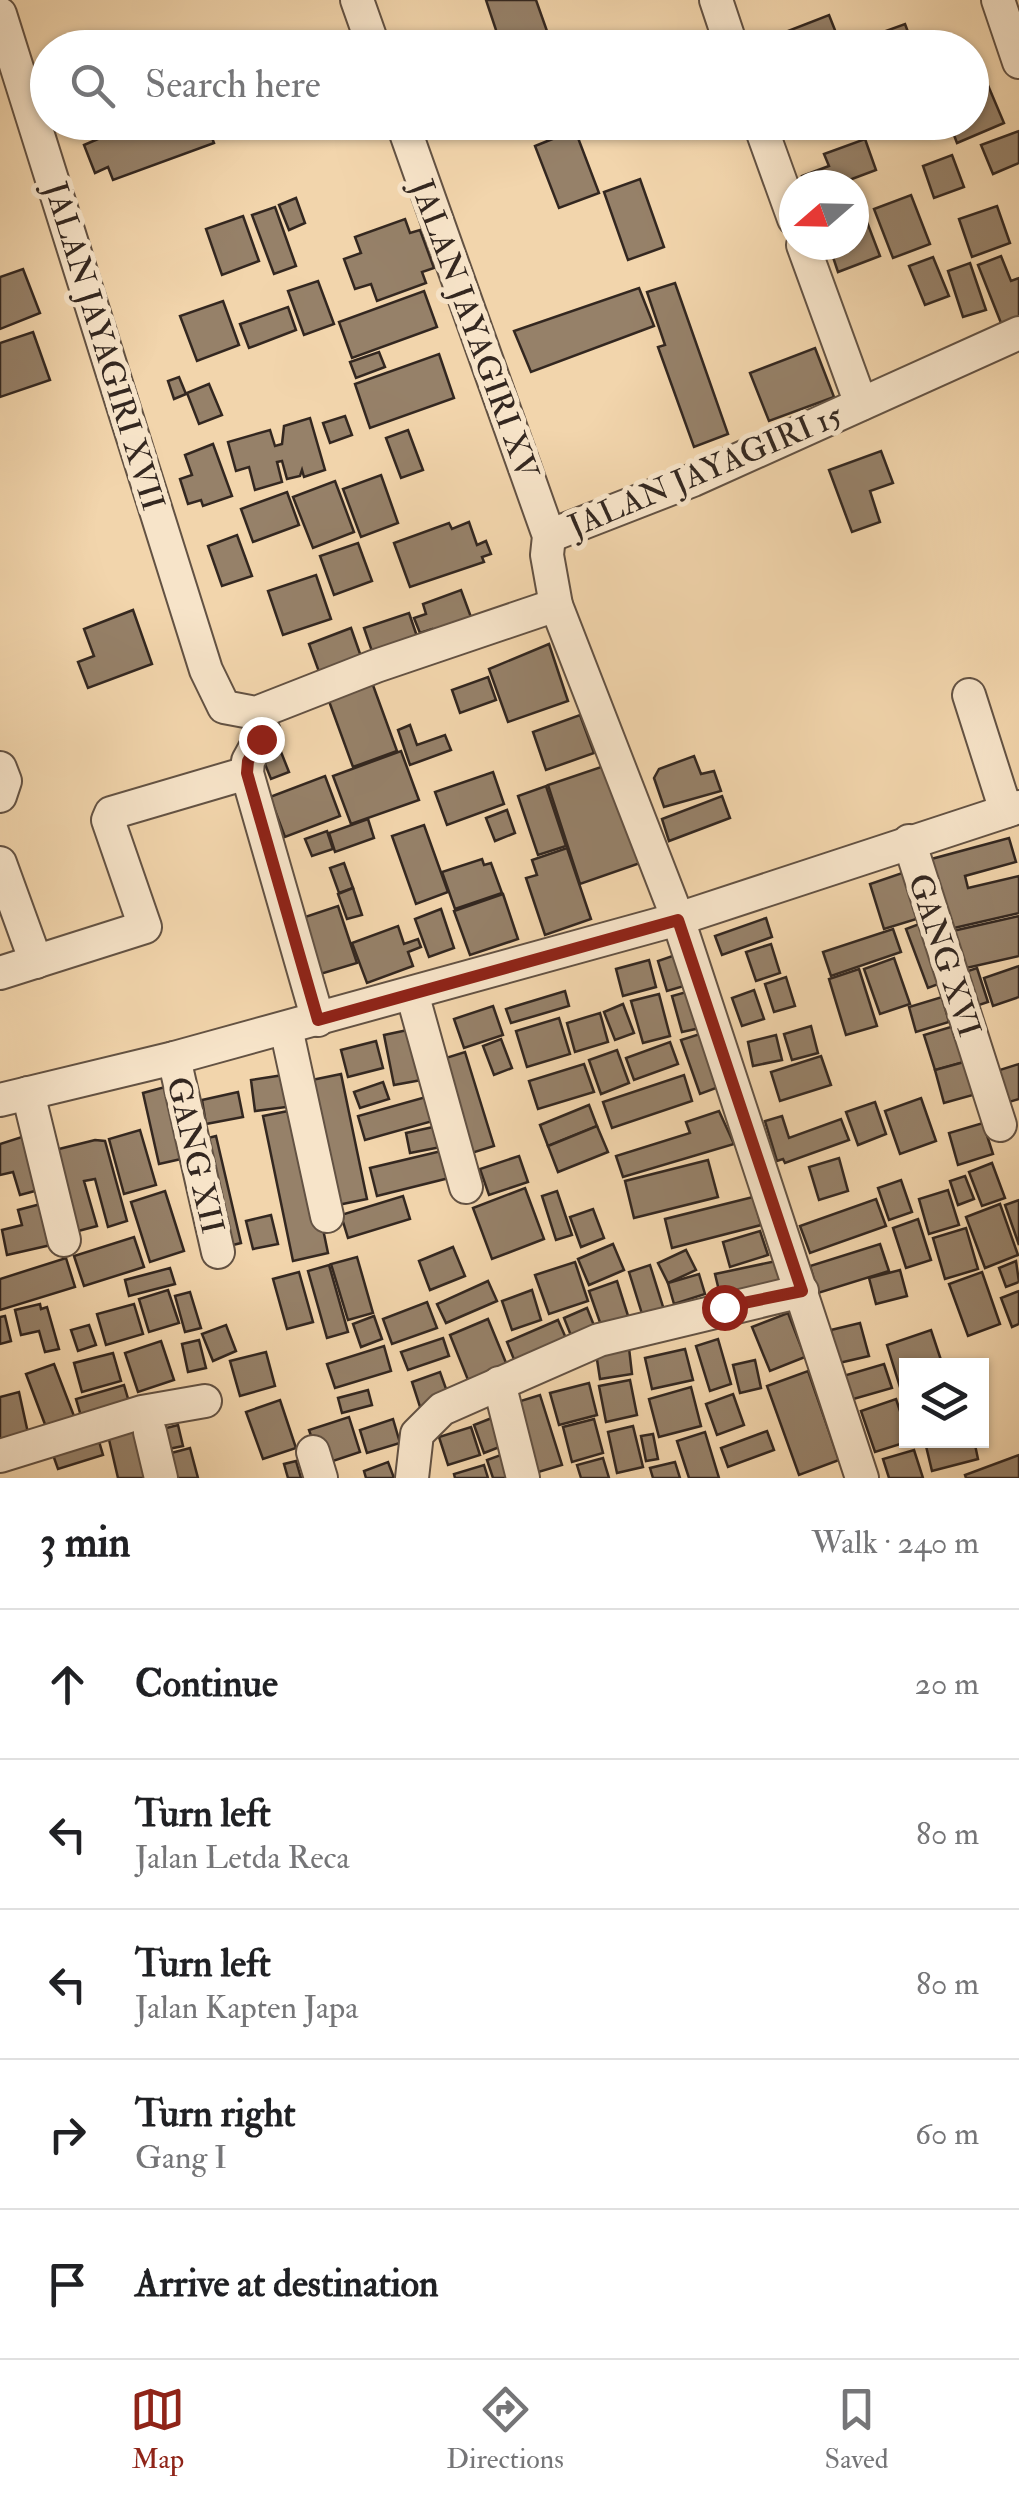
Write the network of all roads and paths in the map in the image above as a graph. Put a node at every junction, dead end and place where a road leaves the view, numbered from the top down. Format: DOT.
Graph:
graph roads {
  1 [pos="357,0"];
  2 [pos="716,0"];
  3 [pos="998,0"];
  4 [pos="1,18"];
  5 [pos="368,30"];
  6 [pos="726,30"];
  7 [pos="1019,62"];
  8 [pos="30,110"];
  9 [pos="39,140"];
  10 [pos="408,140"];
  11 [pos="765,140"];
  12 [pos="779,177"];
  13 [pos="809,260"];
  14 [pos="1019,333"];
  15 [pos="862,404"];
  16 [pos="548,536"];
  17 [pos="556,605"];
  18 [pos="969,694"];
  19 [pos="256,713"];
  20 [pos="0,768"];
  21 [pos="247,773"];
  22 [pos="0,796"];
  23 [pos="1013,809"];
  24 [pos="908,841"];
  25 [pos="0,864"];
  26 [pos="678,920"];
  27 [pos="36,962"];
  28 [pos="0,973"];
  29 [pos="412,993"];
  30 [pos="302,1024"];
  31 [pos="174,1058"];
  32 [pos="14,1096"];
  33 [pos="1000,1125"];
  34 [pos="466,1187"];
  35 [pos="327,1216"];
  36 [pos="64,1240"];
  37 [pos="218,1252"];
  38 [pos="802,1291"];
  39 [pos="499,1383"];
  40 [pos="205,1401"];
  41 [pos="150,1432"];
  42 [pos="0,1456"];
  43 [pos="162,1478"];
  44 [pos="412,1478"];
  45 [pos="524,1478"];
  46 [pos="862,1478"];
  1 -- 5 [label="street"];
  2 -- 6 [label="street"];
  3 -- 7 [label="street"];
  4 -- 8 [label="street, JALAN JAYAGIRI XVII"];
  9 -- 19 [label="street, JALAN JAYAGIRI XVII"];
  10 -- 16 [label="street, JALAN JAYAGIRI XV"];
  11 -- 12 [label="street"];
  13 -- 15 [label="street"];
  14 -- 15 [label="street, JALAN JAYAGIRI 15"];
  15 -- 16 [label="street, JALAN JAYAGIRI 15"];
  16 -- 17 [label="street, JALAN JAYAGIRI XV"];
  17 -- 19 [label="street"];
  17 -- 26 [label="street, JALAN JAYAGIRI XV"];
  18 -- 23 [label="street"];
  19 -- 21 [label="street"];
  20 -- 22 [label="street"];
  21 -- 27 [label="street"];
  21 -- 30 [label="street"];
  23 -- 24 [label="street"];
  24 -- 26 [label="street"];
  24 -- 33 [label="street, GANG XVI"];
  25 -- 27 [label="street"];
  26 -- 29 [label="street"];
  26 -- 38 [label="street, JALAN JAYAGIRI XV"];
  27 -- 28 [label="street"];
  29 -- 30 [label="street"];
  29 -- 34 [label="street"];
  30 -- 31 [label="street"];
  30 -- 35 [label="street"];
  31 -- 32 [label="street"];
  31 -- 37 [label="street, GANG XII"];
  32 -- 36 [label="street"];
  38 -- 39 [label="street"];
  38 -- 46 [label="street, JALAN JAYAGIRI XV"];
  39 -- 44 [label="street"];
  39 -- 45 [label="street"];
  40 -- 42 [label="street"];
  41 -- 43 [label="street"];
}
